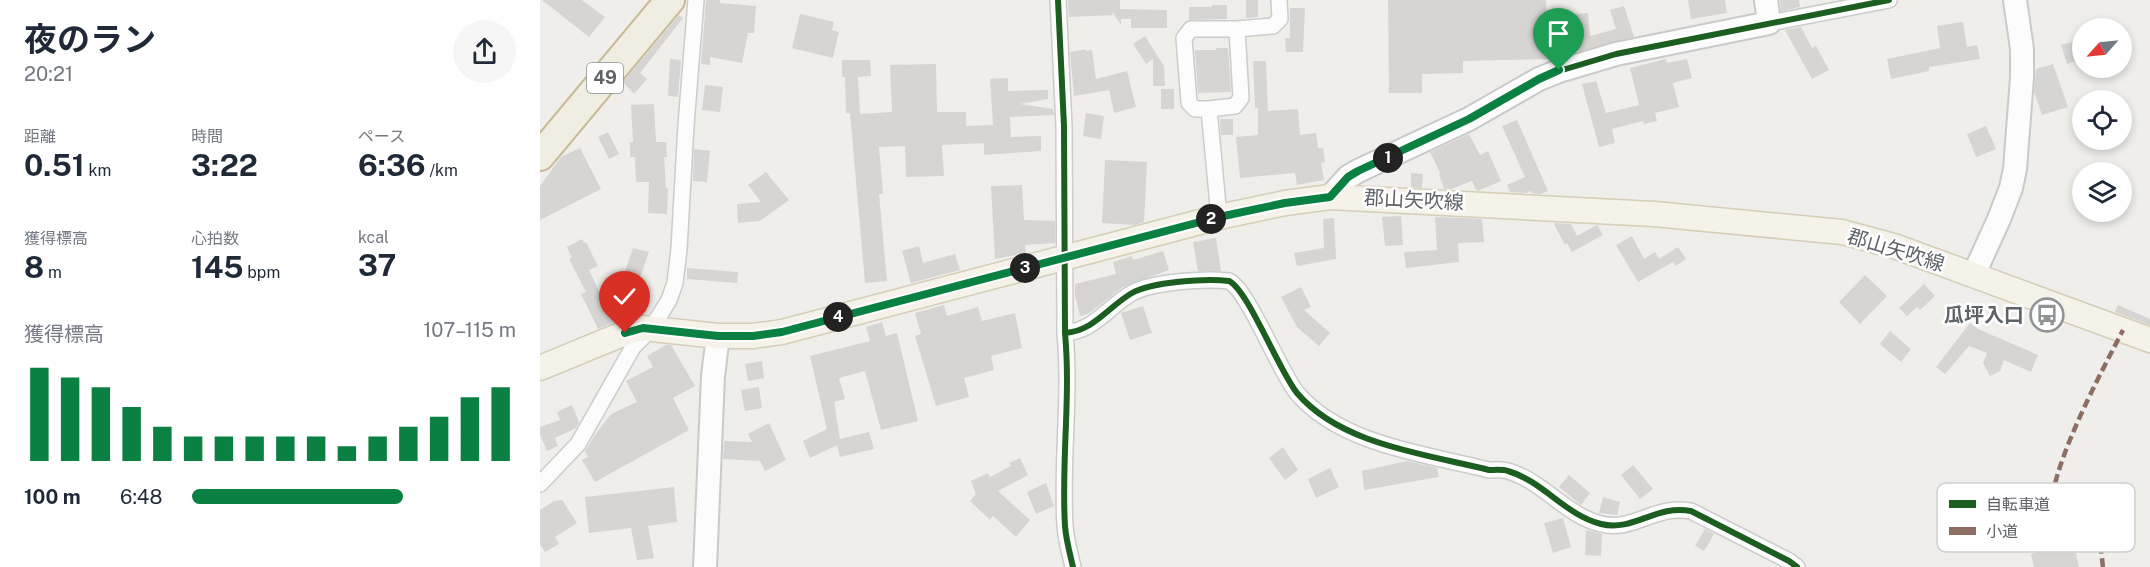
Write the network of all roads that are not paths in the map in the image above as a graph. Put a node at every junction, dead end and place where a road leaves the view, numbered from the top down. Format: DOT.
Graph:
graph roads {
  1 [pos="648,0"];
  2 [pos="670,0"];
  3 [pos="696,0"];
  4 [pos="1058,0"];
  5 [pos="1279,0"];
  6 [pos="1766,0"];
  7 [pos="1888,0"];
  8 [pos="2015,0"];
  9 [pos="1769,23"];
  10 [pos="1237,29"];
  11 [pos="1209,109"];
  12 [pos="540,129"];
  13 [pos="540,156"];
  14 [pos="1330,197"];
  15 [pos="1219,217"];
  16 [pos="1066,257"];
  17 [pos="1974,274"];
  18 [pos="651,329"];
  19 [pos="1065,333"];
  20 [pos="718,336"];
  21 [pos="2150,340"];
  22 [pos="540,368"];
  23 [pos="540,484"];
  24 [pos="705,567"];
  25 [pos="1073,567"];
  26 [pos="1797,567"];
  1 -- 12 [label="highway, 49"];
  2 -- 13 [label="highway, 49"];
  3 -- 18 [label="street"];
  4 -- 16 [label="street"];
  5 -- 10 [label="street"];
  6 -- 9 [label="street"];
  7 -- 9 [label="street"];
  8 -- 17 [label="street"];
  9 -- 14 [label="street"];
  10 -- 11 [label="street"];
  10 -- 11 [label="street"];
  11 -- 15 [label="street"];
  14 -- 15 [label="main road, 郡山矢吹線"];
  14 -- 17 [label="main road, 郡山矢吹線"];
  15 -- 16 [label="main road, 郡山矢吹線"];
  16 -- 19 [label="street"];
  16 -- 20 [label="main road, 郡山矢吹線"];
  17 -- 21 [label="main road, 郡山矢吹線"];
  18 -- 20 [label="main road, 郡山矢吹線"];
  18 -- 22 [label="main road, 郡山矢吹線"];
  18 -- 23 [label="street"];
  19 -- 25 [label="street"];
  19 -- 26 [label="street"];
  20 -- 24 [label="street"];
}
